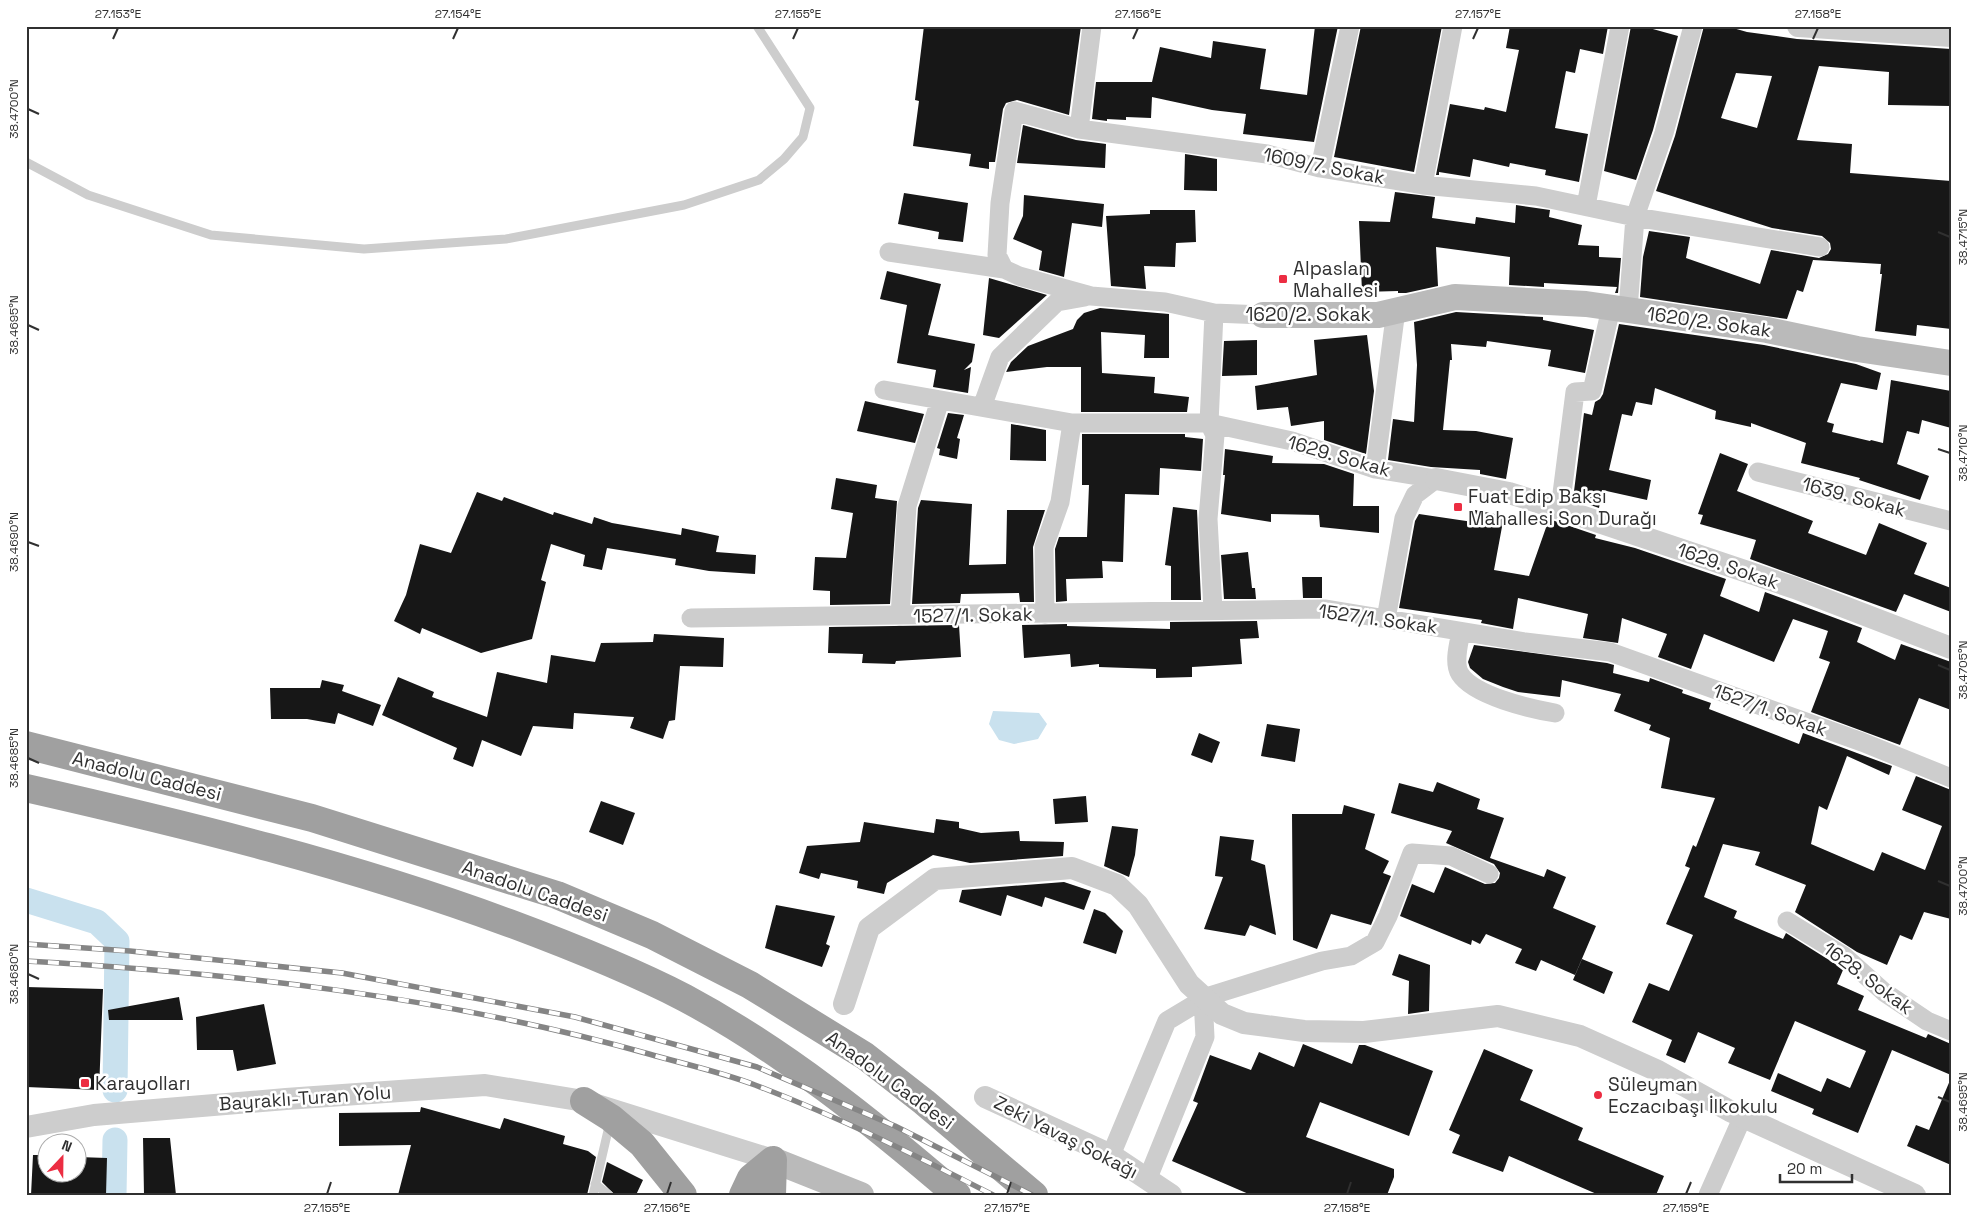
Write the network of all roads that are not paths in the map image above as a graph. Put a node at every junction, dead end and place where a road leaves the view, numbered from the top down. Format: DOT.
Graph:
graph roads {
  1 [pos="757,26"];
  2 [pos="1092,26"];
  3 [pos="1350,26"];
  4 [pos="1453,26"];
  5 [pos="1620,26"];
  6 [pos="1693,26"];
  7 [pos="1798,26"];
  8 [pos="1951,36"];
  9 [pos="1079,129"];
  10 [pos="26,162"];
  11 [pos="1320,168"];
  12 [pos="1423,185"];
  13 [pos="1586,206"];
  14 [pos="1635,217"];
  15 [pos="1820,247"];
  16 [pos="889,252"];
  17 [pos="1004,268"];
  18 [pos="1091,296"];
  19 [pos="1619,309"];
  20 [pos="1396,310"];
  21 [pos="1214,313"];
  22 [pos="1263,315"];
  23 [pos="1951,364"];
  24 [pos="884,390"];
  25 [pos="940,400"];
  26 [pos="982,407"];
  27 [pos="1209,422"];
  28 [pos="1072,423"];
  29 [pos="1375,469"];
  30 [pos="1758,472"];
  31 [pos="1436,479"];
  32 [pos="1560,509"];
  33 [pos="1951,521"];
  34 [pos="1213,610"];
  35 [pos="1045,614"];
  36 [pos="900,616"];
  37 [pos="691,618"];
  38 [pos="1386,619"];
  39 [pos="1461,632"];
  40 [pos="1951,648"];
  41 [pos="1555,713"];
  42 [pos="26,745"];
  43 [pos="1951,778"];
  44 [pos="26,788"];
  45 [pos="1489,874"];
  46 [pos="1787,921"];
  47 [pos="1202,999"];
  48 [pos="844,1004"];
  49 [pos="1951,1031"];
  50 [pos="985,1097"];
  51 [pos="584,1101"];
  52 [pos="1743,1116"];
  53 [pos="611,1118"];
  54 [pos="26,1127"];
  55 [pos="1111,1155"];
  56 [pos="773,1160"];
  57 [pos="1148,1178"];
  58 [pos="595,1184"];
  59 [pos="593,1195"];
  60 [pos="609,1195"];
  61 [pos="683,1195"];
  62 [pos="744,1195"];
  63 [pos="772,1195"];
  64 [pos="860,1195"];
  65 [pos="957,1195"];
  66 [pos="1034,1195"];
  67 [pos="1171,1195"];
  68 [pos="1708,1195"];
  69 [pos="1915,1195"];
  1 -- 10 [label="lane"];
  2 -- 9 [label="street"];
  3 -- 11 [label="street"];
  4 -- 12 [label="street"];
  5 -- 13 [label="street"];
  6 -- 14 [label="street"];
  7 -- 8 [label="street"];
  9 -- 11 [label="street, 1609/7. Sokak"];
  9 -- 17 [label="street, 1609/7. Sokak"];
  11 -- 12 [label="street, 1609/7. Sokak"];
  12 -- 13 [label="street, 1609/7. Sokak"];
  13 -- 14 [label="street, 1609/7. Sokak"];
  14 -- 15 [label="street, 1609/7. Sokak"];
  14 -- 19 [label="street"];
  16 -- 17 [label="street, 1620/2. Sokak"];
  17 -- 18 [label="street, 1620/2. Sokak"];
  18 -- 21 [label="street, 1620/2. Sokak"];
  18 -- 26 [label="street"];
  19 -- 20 [label="main road, 1620/2. Sokak"];
  19 -- 23 [label="main road, 1620/2. Sokak"];
  19 -- 32 [label="street"];
  20 -- 22 [label="main road, 1620/2. Sokak"];
  20 -- 29 [label="street"];
  21 -- 22 [label="street, 1620/2. Sokak"];
  21 -- 27 [label="street"];
  24 -- 25 [label="street, 1629. Sokak"];
  25 -- 26 [label="street, 1629. Sokak"];
  25 -- 36 [label="street"];
  26 -- 28 [label="street, 1629. Sokak"];
  27 -- 28 [label="street, 1629. Sokak"];
  27 -- 29 [label="street, 1629. Sokak"];
  27 -- 34 [label="street"];
  28 -- 35 [label="street"];
  29 -- 31 [label="street, 1629. Sokak"];
  30 -- 33 [label="street, 1639. Sokak"];
  31 -- 32 [label="street, 1629. Sokak"];
  31 -- 38 [label="street"];
  32 -- 40 [label="street, 1629. Sokak"];
  34 -- 35 [label="street, 1527/1. Sokak"];
  34 -- 38 [label="street, 1527/1. Sokak"];
  35 -- 36 [label="street, 1527/1. Sokak"];
  36 -- 37 [label="street, 1527/1. Sokak"];
  38 -- 39 [label="street, 1527/1. Sokak"];
  39 -- 41 [label="street"];
  39 -- 43 [label="street, 1527/1. Sokak"];
  42 -- 66 [label="highway, Anadolu Caddesi"];
  44 -- 65 [label="highway, Anadolu Caddesi"];
  45 -- 47 [label="street"];
  46 -- 49 [label="street, 1628. Sokak"];
  47 -- 48 [label="street"];
  47 -- 52 [label="street"];
  47 -- 55 [label="street"];
  47 -- 57 [label="street"];
  50 -- 55 [label="street, Zeki Yavaş Sokağı"];
  51 -- 53 [label="highway"];
  51 -- 54 [label="street, Bayraklı-Turan Yolu"];
  51 -- 56 [label="street, Bayraklı-Turan Yolu"];
  52 -- 68 [label="street"];
  52 -- 69 [label="street"];
  53 -- 58 [label="lane"];
  53 -- 61 [label="highway"];
  55 -- 57 [label="street, Zeki Yavaş Sokağı"];
  56 -- 62 [label="highway"];
  56 -- 63 [label="highway"];
  56 -- 64 [label="main road"];
  57 -- 67 [label="street, Zeki Yavaş Sokağı"];
  58 -- 59 [label="lane"];
  58 -- 60 [label="lane"];
}
